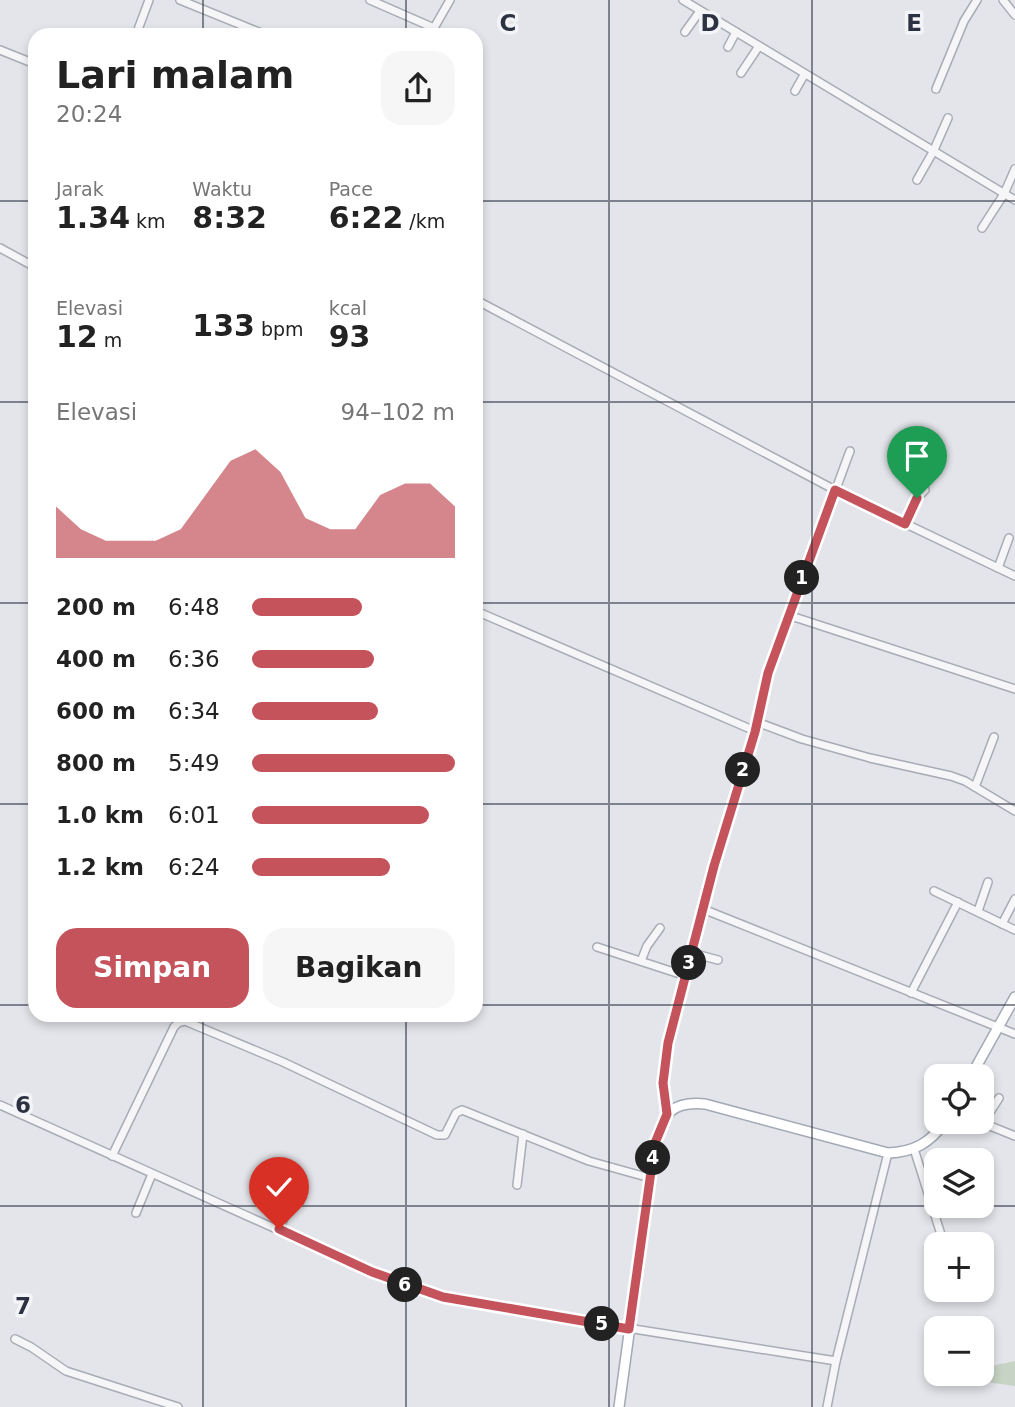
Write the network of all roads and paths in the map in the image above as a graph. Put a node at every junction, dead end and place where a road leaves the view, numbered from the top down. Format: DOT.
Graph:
graph roads {
  1 [pos="149,0"];
  2 [pos="180,0"];
  3 [pos="370,0"];
  4 [pos="450,0"];
  5 [pos="683,0"];
  6 [pos="977,0"];
  7 [pos="1003,0"];
  8 [pos="700,11"];
  9 [pos="1015,15"];
  10 [pos="139,28"];
  11 [pos="249,28"];
  12 [pos="424,28"];
  13 [pos="434,28"];
  14 [pos="685,32"];
  15 [pos="736,32"];
  16 [pos="759,46"];
  17 [pos="728,47"];
  18 [pos="0,50"];
  19 [pos="28,61"];
  20 [pos="741,73"];
  21 [pos="804,75"];
  22 [pos="936,89"];
  23 [pos="795,91"];
  24 [pos="948,118"];
  25 [pos="933,152"];
  26 [pos="1015,169"];
  27 [pos="917,180"];
  28 [pos="1004,194"];
  29 [pos="1015,200"];
  30 [pos="982,228"];
  31 [pos="0,248"];
  32 [pos="28,261"];
  33 [pos="483,304"];
  34 [pos="849,451"];
  35 [pos="835,490"];
  36 [pos="925,490"];
  37 [pos="905,524"];
  38 [pos="1009,538"];
  39 [pos="998,568"];
  40 [pos="1015,576"];
  41 [pos="483,614"];
  42 [pos="788,615"];
  43 [pos="1015,689"];
  44 [pos="757,722"];
  45 [pos="755,732"];
  46 [pos="993,737"];
  47 [pos="975,788"];
  48 [pos="1015,811"];
  49 [pos="988,882"];
  50 [pos="934,891"];
  51 [pos="1015,899"];
  52 [pos="958,902"];
  53 [pos="703,909"];
  54 [pos="978,911"];
  55 [pos="1002,924"];
  56 [pos="660,929"];
  57 [pos="1015,930"];
  58 [pos="597,947"];
  59 [pos="692,953"];
  60 [pos="718,960"];
  61 [pos="641,961"];
  62 [pos="686,976"];
  63 [pos="911,993"];
  64 [pos="1015,997"];
  65 [pos="182,1022"];
  66 [pos="187,1022"];
  67 [pos="998,1027"];
  68 [pos="1015,1034"];
  69 [pos="978,1064"];
  70 [pos="999,1098"];
  71 [pos="0,1105"];
  72 [pos="994,1105"];
  73 [pos="667,1114"];
  74 [pos="994,1127"];
  75 [pos="523,1134"];
  76 [pos="935,1134"];
  77 [pos="1015,1136"];
  78 [pos="914,1149"];
  79 [pos="888,1153"];
  80 [pos="111,1156"];
  81 [pos="152,1174"];
  82 [pos="650,1178"];
  83 [pos="517,1185"];
  84 [pos="294,1197"];
  85 [pos="136,1213"];
  86 [pos="279,1229"];
  87 [pos="940,1232"];
  88 [pos="629,1329"];
  89 [pos="15,1339"];
  90 [pos="836,1361"];
  91 [pos="178,1407"];
  92 [pos="619,1407"];
  93 [pos="827,1407"];
  1 -- 10 [label="street"];
  2 -- 11 [label="street"];
  3 -- 12 [label="street"];
  4 -- 13 [label="street"];
  5 -- 8 [label="street"];
  6 -- 22 [label="street"];
  7 -- 9 [label="street"];
  8 -- 14 [label="street"];
  8 -- 15 [label="street"];
  15 -- 16 [label="street"];
  15 -- 17 [label="street"];
  16 -- 20 [label="street"];
  16 -- 21 [label="street"];
  18 -- 19 [label="street"];
  21 -- 23 [label="street"];
  21 -- 25 [label="street"];
  24 -- 25 [label="street"];
  25 -- 27 [label="street"];
  25 -- 28 [label="street"];
  26 -- 28 [label="street"];
  28 -- 29 [label="street"];
  28 -- 30 [label="street"];
  31 -- 32 [label="street"];
  33 -- 35 [label="street"];
  34 -- 35 [label="street"];
  35 -- 37 [label="street"];
  35 -- 42 [label="street"];
  36 -- 37 [label="street"];
  37 -- 39 [label="street"];
  38 -- 39 [label="street"];
  39 -- 40 [label="street"];
  41 -- 45 [label="street"];
  42 -- 43 [label="street"];
  42 -- 44 [label="street"];
  44 -- 45 [label="street"];
  44 -- 47 [label="street"];
  45 -- 53 [label="street"];
  46 -- 47 [label="street"];
  47 -- 48 [label="street"];
  49 -- 54 [label="street"];
  50 -- 52 [label="street"];
  51 -- 55 [label="street"];
  52 -- 54 [label="street"];
  52 -- 63 [label="street"];
  53 -- 59 [label="street"];
  53 -- 63 [label="street"];
  54 -- 55 [label="street"];
  55 -- 57 [label="street"];
  56 -- 61 [label="street"];
  58 -- 61 [label="street"];
  59 -- 60 [label="street"];
  59 -- 62 [label="street"];
  61 -- 62 [label="street"];
  62 -- 73 [label="street"];
  63 -- 67 [label="street"];
  64 -- 67 [label="main road"];
  65 -- 80 [label="street"];
  66 -- 75 [label="street"];
  67 -- 68 [label="street"];
  67 -- 69 [label="main road"];
  70 -- 72 [label="street"];
  71 -- 80 [label="street"];
  73 -- 79 [label="main road"];
  73 -- 82 [label="main road"];
  74 -- 77 [label="street"];
  75 -- 82 [label="street"];
  75 -- 83 [label="street"];
  76 -- 78 [label="main road"];
  78 -- 79 [label="main road"];
  78 -- 87 [label="street"];
  79 -- 90 [label="street"];
  80 -- 81 [label="street"];
  81 -- 85 [label="street"];
  81 -- 86 [label="street"];
  82 -- 88 [label="main road"];
  84 -- 86 [label="street"];
  86 -- 88 [label="street"];
  88 -- 90 [label="street"];
  88 -- 92 [label="main road"];
  89 -- 91 [label="street"];
  90 -- 93 [label="street"];
}
